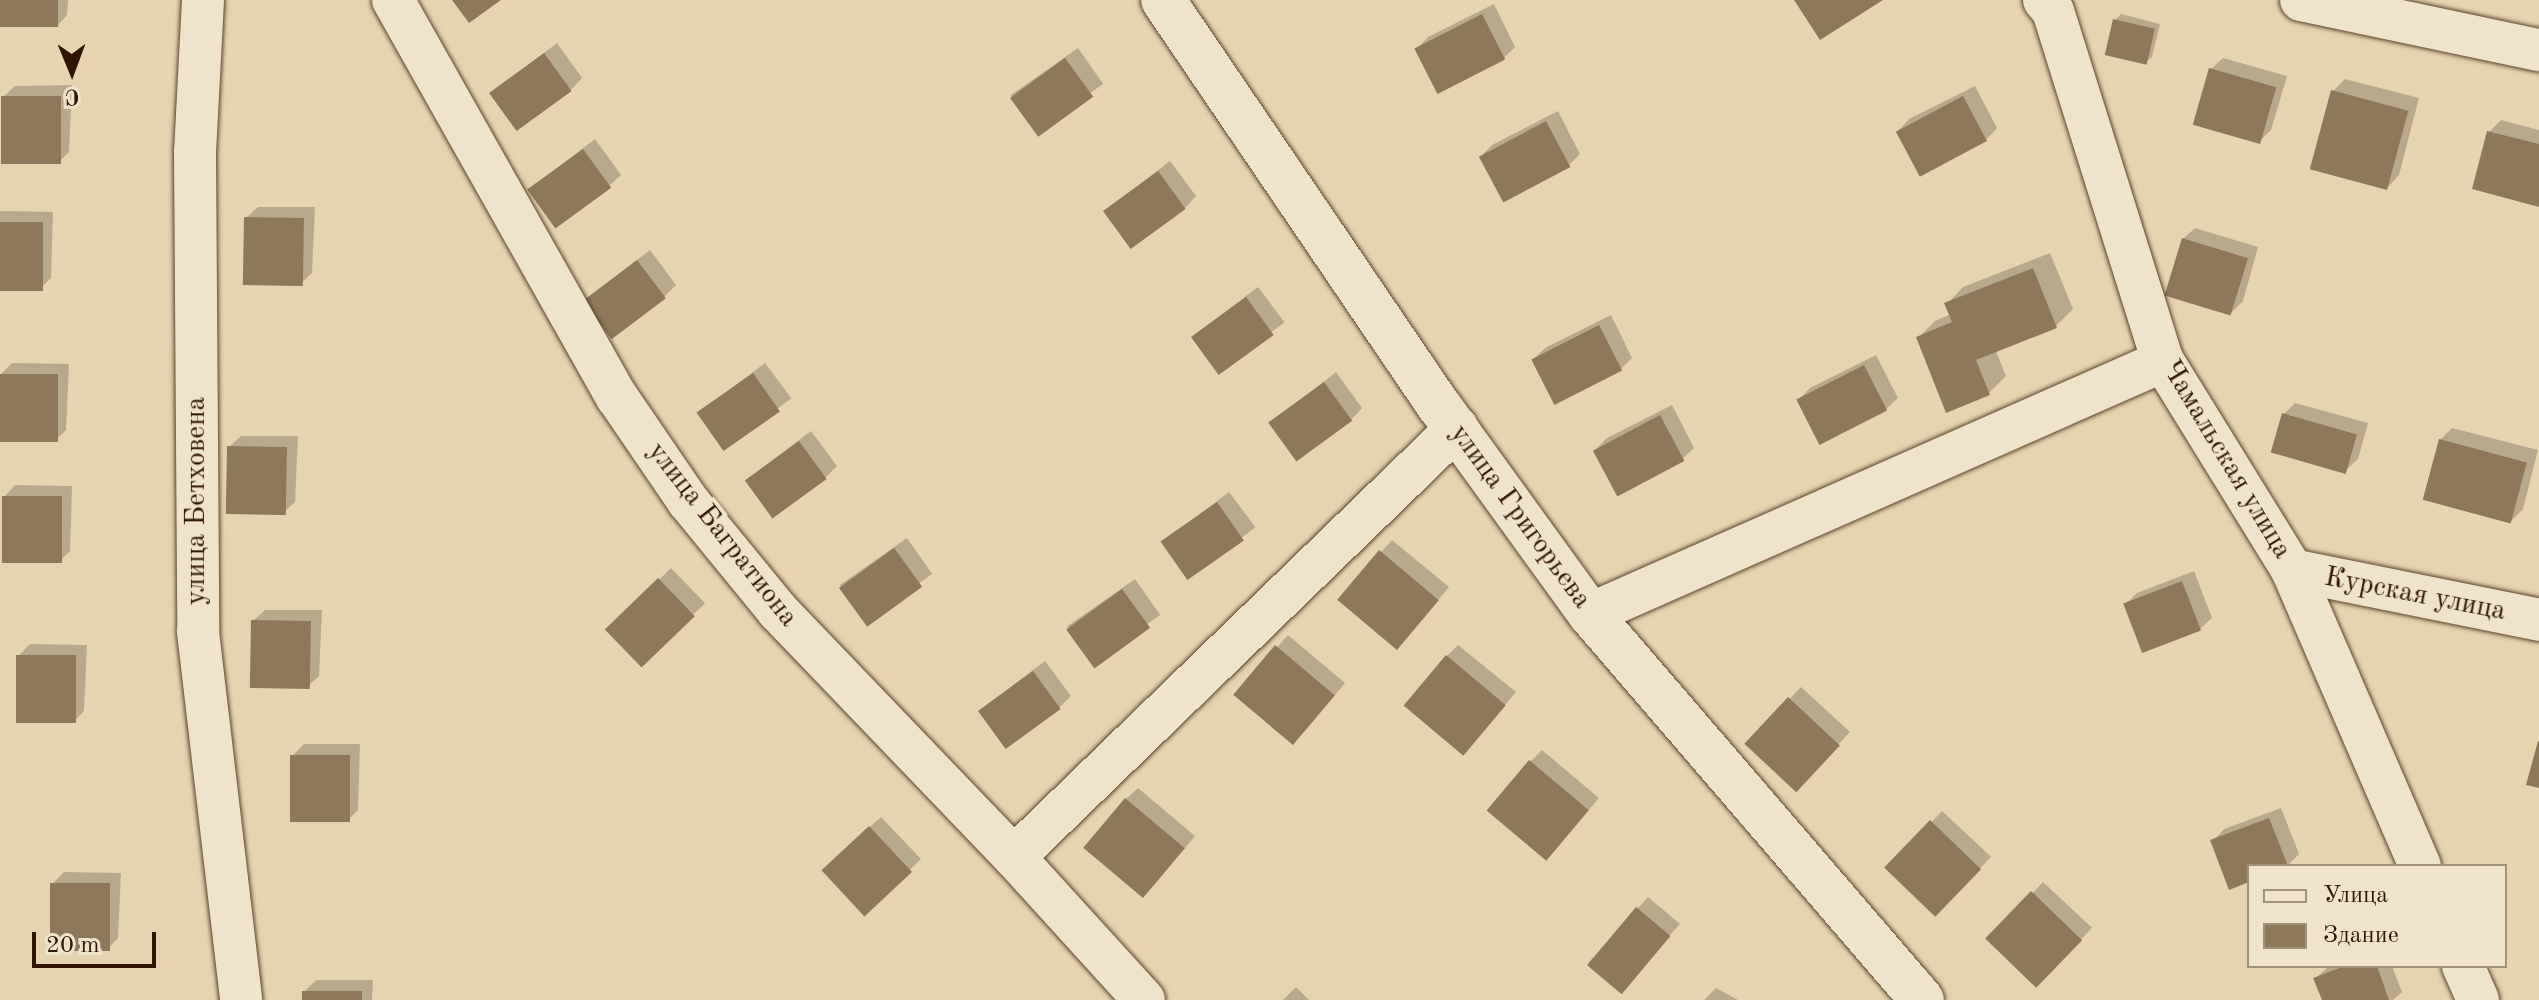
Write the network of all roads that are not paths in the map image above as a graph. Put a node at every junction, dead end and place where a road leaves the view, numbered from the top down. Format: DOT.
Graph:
graph roads {
  1 [pos="203,0"];
  2 [pos="393,0"];
  3 [pos="1163,0"];
  4 [pos="2301,0"];
  5 [pos="2057,4"];
  6 [pos="2539,50"];
  7 [pos="2163,361"];
  8 [pos="1457,428"];
  9 [pos="2292,570"];
  10 [pos="1590,614"];
  11 [pos="2539,620"];
  12 [pos="1014,857"];
  13 [pos="2419,864"];
  14 [pos="2464,968"];
  15 [pos="241,1000"];
  16 [pos="1144,1000"];
  17 [pos="1922,1000"];
  18 [pos="2478,1000"];
  1 -- 15 [label="street, улица Бетховена"];
  2 -- 12 [label="street, улица Багратиона"];
  3 -- 8 [label="main road, улица Григорьева"];
  4 -- 6 [label="street"];
  5 -- 7 [label="street, Чамальская улица"];
  7 -- 9 [label="street, Чамальская улица"];
  7 -- 10 [label="street"];
  8 -- 10 [label="main road, улица Григорьева"];
  8 -- 12 [label="street"];
  9 -- 11 [label="street, Курская улица"];
  9 -- 13 [label="street, Чамальская улица"];
  10 -- 17 [label="main road, улица Григорьева"];
  12 -- 16 [label="street, улица Багратиона"];
  14 -- 18 [label="street"];
}
